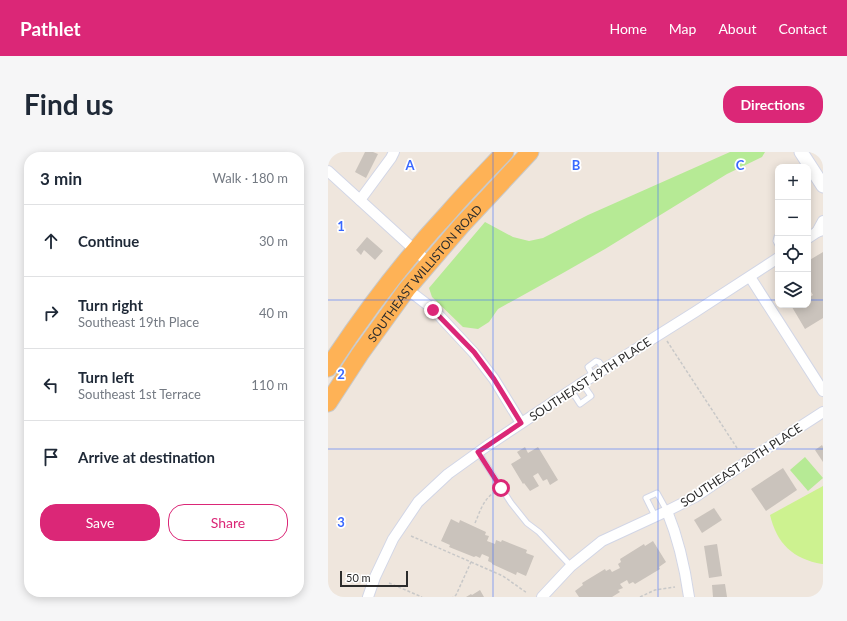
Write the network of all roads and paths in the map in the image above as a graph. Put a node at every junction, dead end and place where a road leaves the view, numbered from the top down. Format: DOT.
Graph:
graph roads {
  1 [pos="394,152"];
  2 [pos="505,152"];
  3 [pos="530,152"];
  4 [pos="801,152"];
  5 [pos="328,171"];
  6 [pos="823,186"];
  7 [pos="360,200"];
  8 [pos="823,221"];
  9 [pos="820,231"];
  10 [pos="811,236"];
  11 [pos="415,250"];
  12 [pos="775,260"];
  13 [pos="429,263"];
  14 [pos="750,277"];
  15 [pos="407,289"];
  16 [pos="667,341"];
  17 [pos="328,368"];
  18 [pos="582,383"];
  19 [pos="571,390"];
  20 [pos="823,391"];
  21 [pos="328,403"];
  22 [pos="823,412"];
  23 [pos="521,423"];
  24 [pos="737,448"];
  25 [pos="478,452"];
  26 [pos="497,491"];
  27 [pos="667,511"];
  28 [pos="655,516"];
  29 [pos="474,523"];
  30 [pos="411,536"];
  31 [pos="471,562"];
  32 [pos="571,566"];
  33 [pos="389,583"];
  34 [pos="675,587"];
  35 [pos="528,593"];
  36 [pos="368,597"];
  37 [pos="422,597"];
  38 [pos="453,597"];
  39 [pos="542,597"];
  40 [pos="640,597"];
  41 [pos="689,597"];
  1 -- 7 [label="street"];
  2 -- 11 [label="highway, SOUTHEAST WILLISTON ROAD"];
  3 -- 13 [label="highway, SOUTHEAST WILLISTON ROAD"];
  4 -- 6 [label="street"];
  5 -- 7 [label="street"];
  7 -- 11 [label="street"];
  8 -- 9 [label="street"];
  9 -- 10 [label="street"];
  11 -- 13 [label="street"];
  11 -- 17 [label="highway, SOUTHEAST WILLISTON ROAD"];
  12 -- 14 [label="street, SOUTHEAST 19TH PLACE"];
  13 -- 15 [label="highway, SOUTHEAST WILLISTON ROAD"];
  14 -- 18 [label="street, SOUTHEAST 19TH PLACE"];
  14 -- 20 [label="street"];
  15 -- 21 [label="highway, SOUTHEAST WILLISTON ROAD"];
  15 -- 23 [label="street"];
  16 -- 24 [label="path"];
  18 -- 19 [label="street, SOUTHEAST 19TH PLACE"];
  18 -- 19 [label="lane"];
  19 -- 23 [label="street, SOUTHEAST 19TH PLACE"];
  22 -- 27 [label="street, SOUTHEAST 20TH PLACE"];
  23 -- 25 [label="street, SOUTHEAST 19TH PLACE"];
  25 -- 32 [label="lane"];
  25 -- 36 [label="street, SOUTHEAST 19TH PLACE"];
  26 -- 29 [label="path"];
  27 -- 28 [label="street, SOUTHEAST 20TH PLACE"];
  27 -- 28 [label="lane"];
  27 -- 41 [label="street"];
  28 -- 32 [label="street, SOUTHEAST 20TH PLACE"];
  30 -- 31 [label="path"];
  31 -- 35 [label="path"];
  31 -- 38 [label="path"];
  32 -- 39 [label="street, SOUTHEAST 20TH PLACE"];
  33 -- 37 [label="path"];
  34 -- 40 [label="path"];
}
